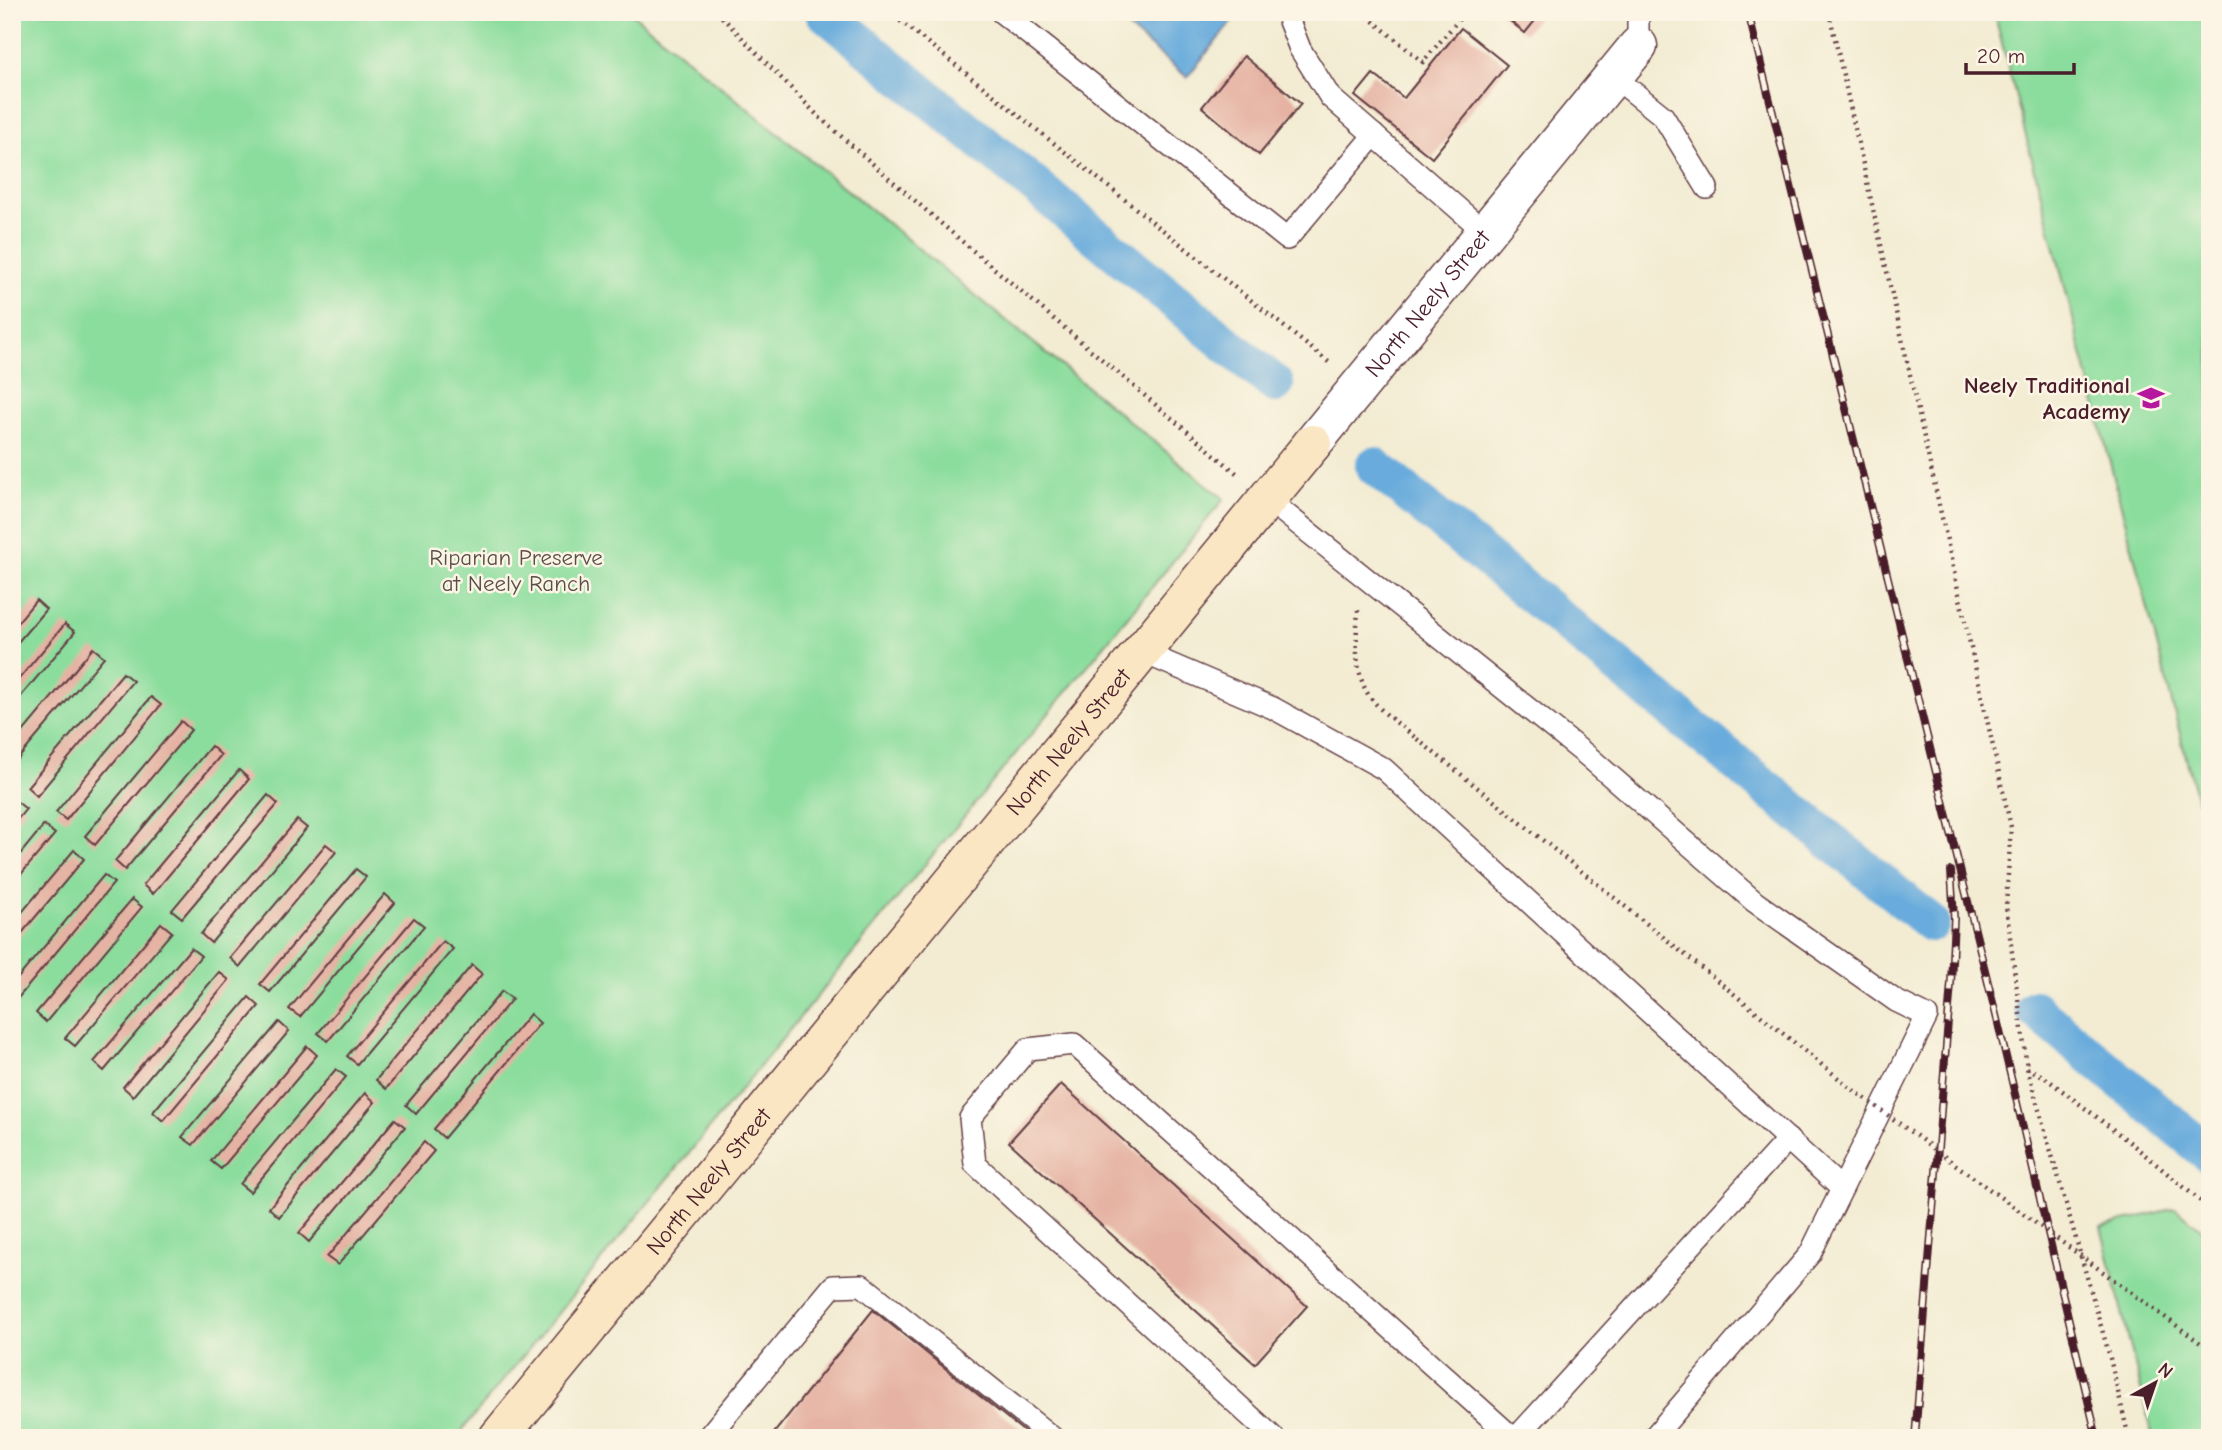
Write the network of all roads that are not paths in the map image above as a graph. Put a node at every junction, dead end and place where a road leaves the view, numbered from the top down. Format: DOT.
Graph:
graph roads {
  1 [pos="1001,12"];
  2 [pos="1294,12"];
  3 [pos="1638,29"];
  4 [pos="1613,76"];
  5 [pos="1374,135"];
  6 [pos="1707,188"];
  7 [pos="1485,232"];
  8 [pos="1267,499"];
  9 [pos="1142,652"];
  10 [pos="1788,1139"];
  11 [pos="1842,1188"];
  12 [pos="1266,1435"];
  13 [pos="498,1438"];
  14 [pos="707,1438"];
  15 [pos="1053,1438"];
  16 [pos="1515,1438"];
  17 [pos="1653,1438"];
  1 -- 5 [label="lane"];
  2 -- 5 [label="lane"];
  3 -- 4 [label="street, North Neely Street"];
  4 -- 6 [label="lane"];
  4 -- 7 [label="street, North Neely Street"];
  5 -- 7 [label="lane"];
  7 -- 8 [label="street, North Neely Street"];
  8 -- 9 [label="street, North Neely Street"];
  8 -- 11 [label="lane"];
  9 -- 10 [label="lane"];
  9 -- 13 [label="street, North Neely Street"];
  10 -- 11 [label="lane"];
  10 -- 16 [label="lane"];
  11 -- 17 [label="lane"];
  12 -- 16 [label="lane"];
  14 -- 15 [label="lane"];
}
